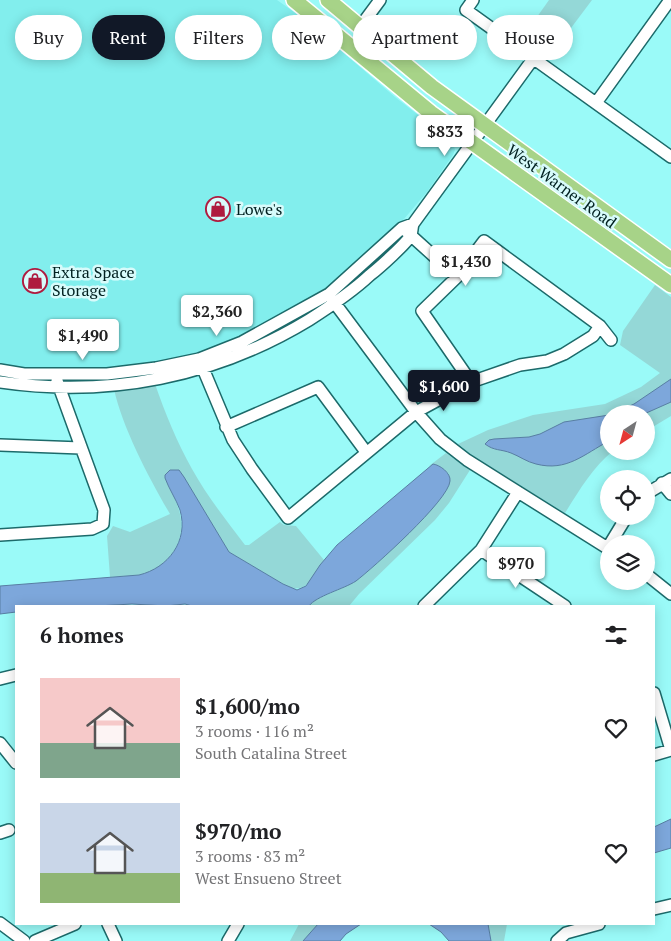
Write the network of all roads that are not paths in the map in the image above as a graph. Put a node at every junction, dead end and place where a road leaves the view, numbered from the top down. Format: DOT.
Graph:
graph roads {
  1 [pos="294,0"];
  2 [pos="328,0"];
  3 [pos="380,0"];
  4 [pos="473,0"];
  5 [pos="670,0"];
  6 [pos="369,15"];
  7 [pos="353,22"];
  8 [pos="487,25"];
  9 [pos="399,60"];
  10 [pos="532,60"];
  11 [pos="534,60"];
  12 [pos="596,103"];
  13 [pos="484,126"];
  14 [pos="471,143"];
  15 [pos="671,157"];
  16 [pos="409,229"];
  17 [pos="671,260"];
  18 [pos="457,277"];
  19 [pos="671,286"];
  20 [pos="332,299"];
  21 [pos="600,326"];
  22 [pos="610,340"];
  23 [pos="201,363"];
  24 [pos="0,370"];
  25 [pos="54,375"];
  26 [pos="0,382"];
  27 [pos="471,382"];
  28 [pos="59,388"];
  29 [pos="416,412"];
  30 [pos="226,426"];
  31 [pos="0,446"];
  32 [pos="81,448"];
  33 [pos="366,452"];
  34 [pos="666,481"];
  35 [pos="655,488"];
  36 [pos="518,492"];
  37 [pos="671,494"];
  38 [pos="0,535"];
  39 [pos="600,542"];
  40 [pos="481,550"];
  41 [pos="655,581"];
  42 [pos="671,594"];
  43 [pos="425,605"];
  44 [pos="564,605"];
  45 [pos="15,674"];
  46 [pos="0,679"];
  47 [pos="655,696"];
  48 [pos="0,743"];
  49 [pos="671,750"];
  50 [pos="655,755"];
  51 [pos="15,762"];
  52 [pos="671,905"];
  53 [pos="655,909"];
  54 [pos="0,923"];
  55 [pos="73,925"];
  56 [pos="108,925"];
  57 [pos="237,925"];
  58 [pos="595,925"];
  59 [pos="558,940"];
  60 [pos="24,941"];
  61 [pos="35,941"];
  62 [pos="116,941"];
  63 [pos="228,941"];
  1 -- 14 [label="main road, West Warner Road"];
  2 -- 7 [label="main road, West Warner Road"];
  3 -- 6 [label="street"];
  4 -- 8 [label="street"];
  5 -- 12 [label="street"];
  9 -- 13 [label="main road, West Warner Road"];
  10 -- 13 [label="street"];
  11 -- 12 [label="street"];
  12 -- 15 [label="street"];
  13 -- 14 [label="street"];
  13 -- 17 [label="main road, West Warner Road"];
  14 -- 16 [label="street"];
  14 -- 19 [label="main road, West Warner Road"];
  16 -- 18 [label="street"];
  16 -- 20 [label="street"];
  18 -- 21 [label="street"];
  18 -- 27 [label="street"];
  20 -- 23 [label="street"];
  20 -- 29 [label="street"];
  21 -- 22 [label="street"];
  21 -- 27 [label="street"];
  23 -- 25 [label="street"];
  23 -- 28 [label="street"];
  23 -- 30 [label="street"];
  24 -- 25 [label="street"];
  25 -- 28 [label="street"];
  26 -- 28 [label="street"];
  27 -- 29 [label="street"];
  28 -- 32 [label="street"];
  29 -- 33 [label="street"];
  29 -- 36 [label="street"];
  30 -- 33 [label="street"];
  30 -- 33 [label="street"];
  31 -- 32 [label="street"];
  32 -- 38 [label="street"];
  34 -- 35 [label="street"];
  34 -- 37 [label="street"];
  36 -- 39 [label="street"];
  36 -- 40 [label="street"];
  40 -- 43 [label="street"];
  40 -- 44 [label="street"];
  41 -- 42 [label="street"];
  45 -- 46 [label="street"];
  47 -- 49 [label="street"];
  48 -- 51 [label="street"];
  49 -- 50 [label="street"];
  52 -- 53 [label="street"];
  54 -- 60 [label="street"];
  55 -- 61 [label="street"];
  56 -- 62 [label="street"];
  57 -- 63 [label="street"];
  58 -- 59 [label="street"];
}
